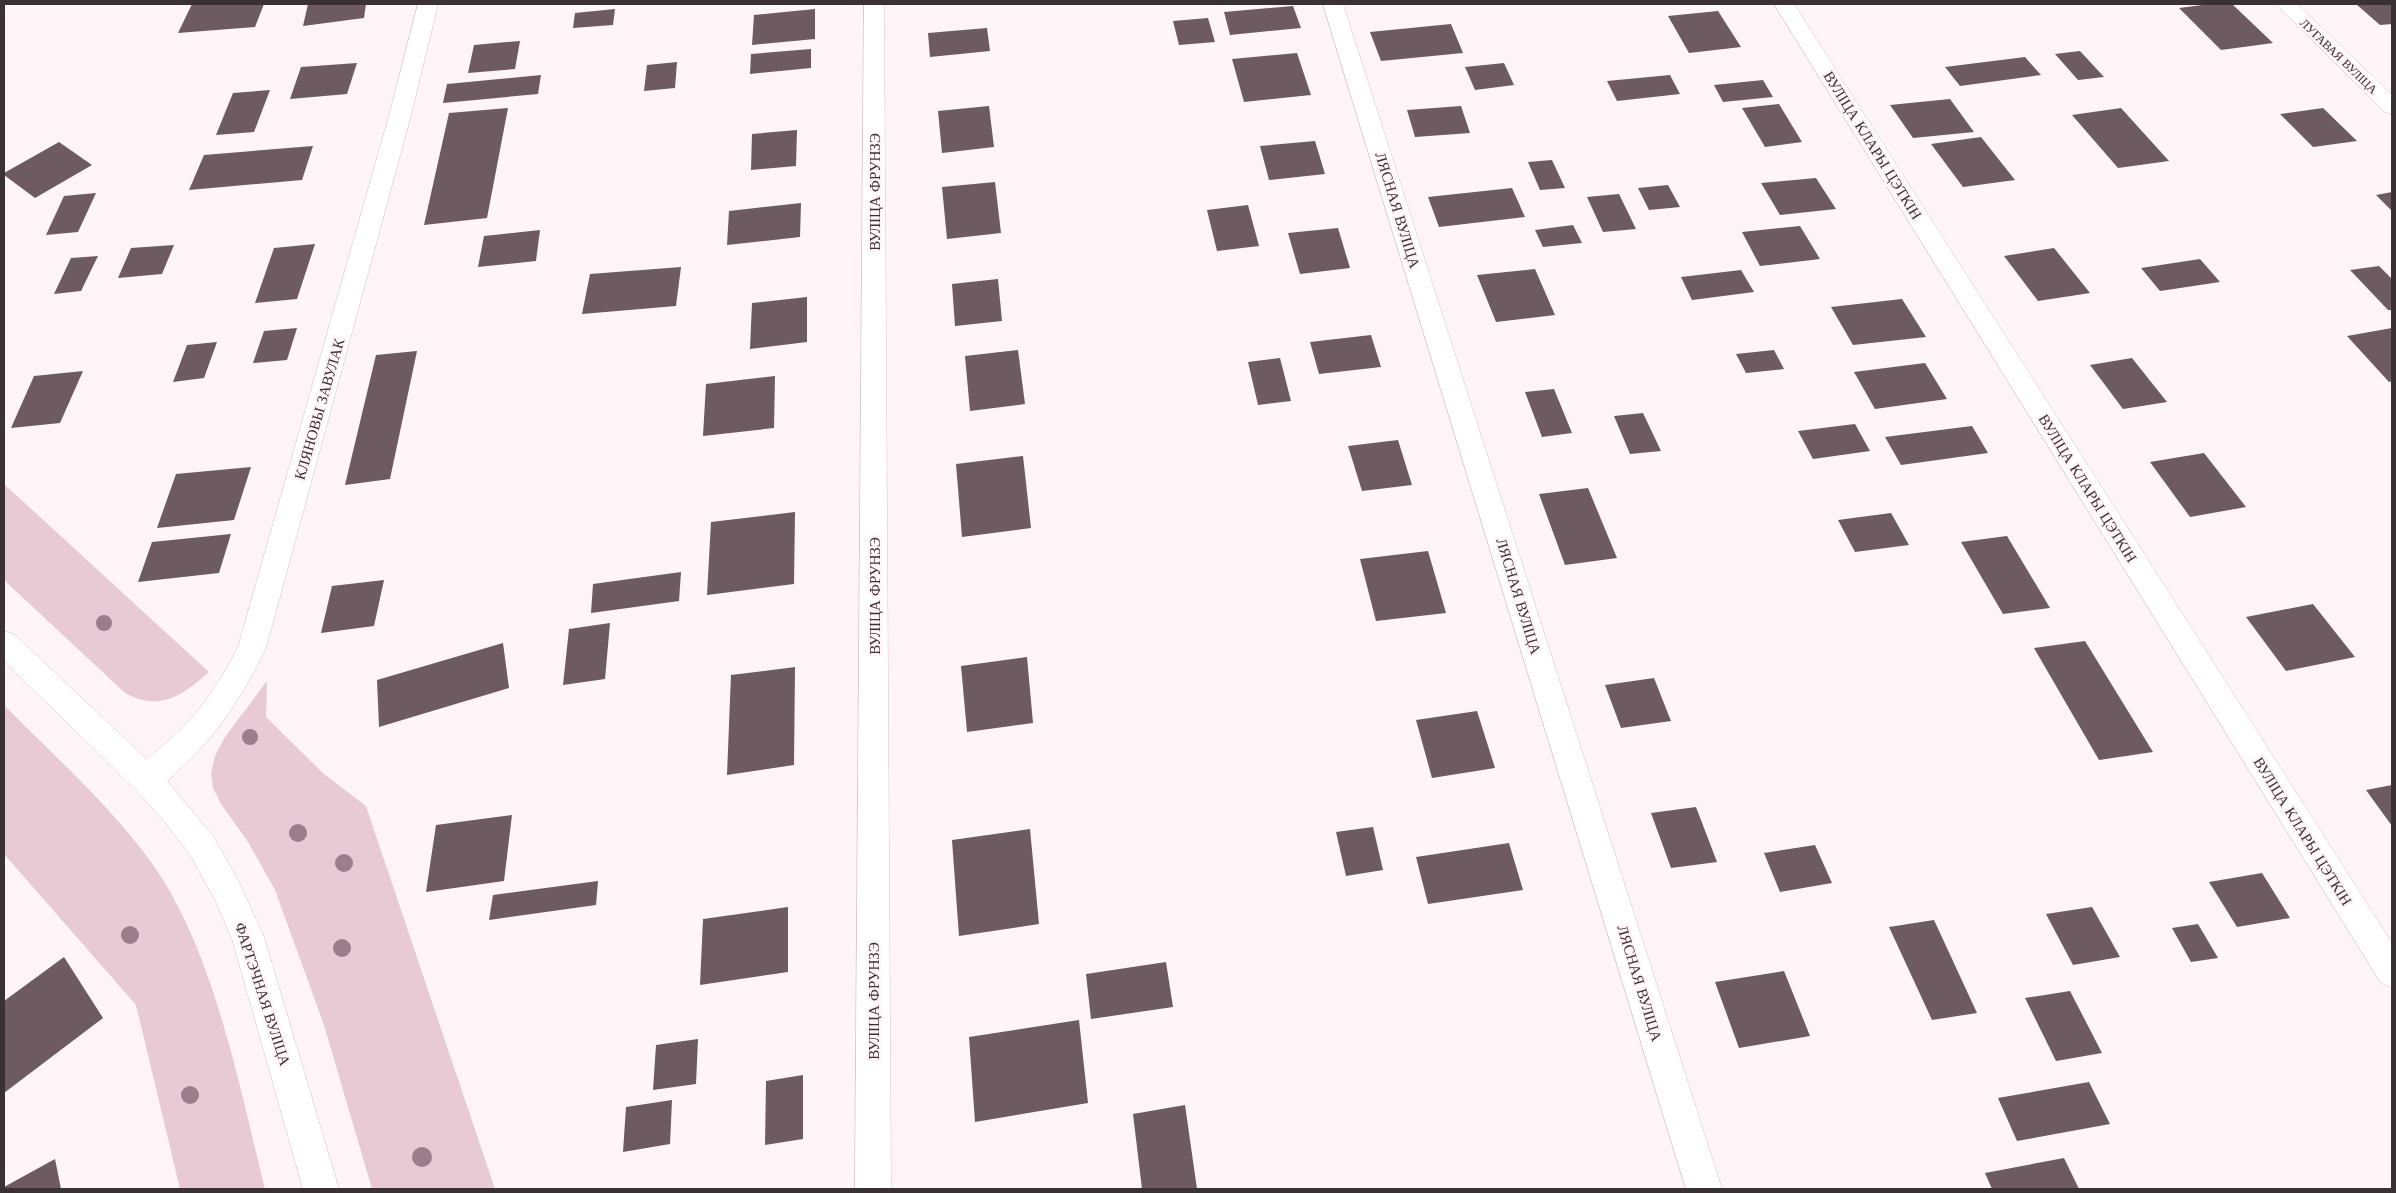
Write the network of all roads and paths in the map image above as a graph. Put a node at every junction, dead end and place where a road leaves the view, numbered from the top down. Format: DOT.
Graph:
graph roads {
  1 [pos="428,4"];
  2 [pos="874,4"];
  3 [pos="1333,4"];
  4 [pos="1784,4"];
  5 [pos="2286,4"];
  6 [pos="2392,107"];
  7 [pos="4,643"];
  8 [pos="147,780"];
  9 [pos="2392,972"];
  10 [pos="321,1189"];
  11 [pos="873,1189"];
  12 [pos="1704,1189"];
  1 -- 8 [label="street, КЛЯНОВЫ ЗАВУЛАК"];
  2 -- 11 [label="street, ВУЛІЦА ФРУНЗЭ"];
  3 -- 12 [label="street, ЛЯСНАЯ ВУЛІЦА"];
  4 -- 9 [label="street, ВУЛІЦА КЛАРЫ ЦЭТКІН"];
  5 -- 6 [label="street, ЛУГАВАЯ ВУЛІЦА"];
  7 -- 8 [label="street, ФАРТЭЧНАЯ ВУЛІЦА"];
  8 -- 10 [label="street, ФАРТЭЧНАЯ ВУЛІЦА"];
}
